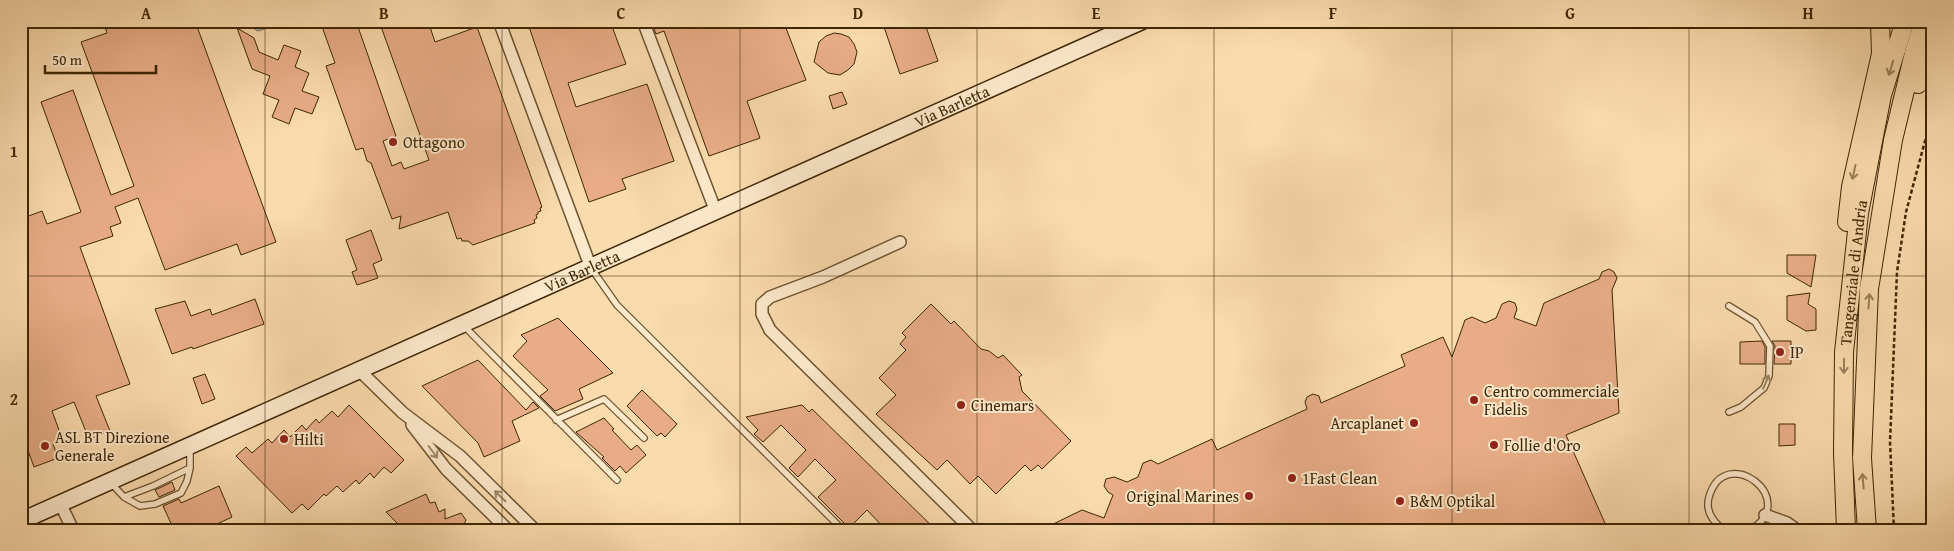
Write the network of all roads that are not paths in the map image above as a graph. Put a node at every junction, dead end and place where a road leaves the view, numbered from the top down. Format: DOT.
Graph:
graph roads {
  1 [pos="499,21"];
  2 [pos="643,21"];
  3 [pos="1142,21"];
  4 [pos="1880,21"];
  5 [pos="1905,21"];
  6 [pos="1924,21"];
  7 [pos="1933,38"];
  8 [pos="1887,177"];
  9 [pos="716,212"];
  10 [pos="900,242"];
  11 [pos="591,268"];
  12 [pos="1853,272"];
  13 [pos="1729,306"];
  14 [pos="463,325"];
  15 [pos="360,371"];
  16 [pos="1730,412"];
  17 [pos="403,413"];
  18 [pos="556,420"];
  19 [pos="644,438"];
  20 [pos="190,446"];
  21 [pos="190,468"];
  22 [pos="617,480"];
  23 [pos="110,481"];
  24 [pos="21,497"];
  25 [pos="124,497"];
  26 [pos="60,503"];
  27 [pos="1765,515"];
  28 [pos="25,520"];
  29 [pos="73,530"];
  30 [pos="508,530"];
  31 [pos="535,530"];
  32 [pos="843,530"];
  33 [pos="972,530"];
  34 [pos="1724,530"];
  35 [pos="1750,530"];
  36 [pos="1796,530"];
  37 [pos="1846,530"];
  38 [pos="1867,530"];
  1 -- 11 [label="street"];
  2 -- 9 [label="street"];
  3 -- 9 [label="main road, Via Barletta"];
  4 -- 12 [label="main road, one-way"];
  5 -- 12 [label="main road, Tangenziale di Andria, one-way"];
  6 -- 8 [label="main road, Tangenziale di Andria"];
  7 -- 8 [label="main road"];
  38 -- 8 [label="main road, Tangenziale di Andria, one-way"];
  9 -- 11 [label="main road, Via Barletta"];
  10 -- 33 [label="street"];
  11 -- 14 [label="main road, Via Barletta"];
  11 -- 32 [label="lane"];
  12 -- 37 [label="main road, Tangenziale di Andria, one-way"];
  16 -- 13 [label="lane, one-way"];
  14 -- 15 [label="main road, Via Barletta"];
  14 -- 18 [label="lane"];
  15 -- 17 [label="street"];
  15 -- 20 [label="main road, Via Barletta"];
  17 -- 30 [label="street, one-way"];
  31 -- 17 [label="street, one-way"];
  18 -- 19 [label="lane"];
  18 -- 22 [label="lane"];
  20 -- 21 [label="lane"];
  20 -- 23 [label="main road, Via Barletta"];
  21 -- 25 [label="lane"];
  21 -- 25 [label="lane"];
  23 -- 25 [label="lane"];
  23 -- 26 [label="main road, Via Barletta"];
  24 -- 28 [label="lane"];
  26 -- 28 [label="main road, Via Barletta"];
  26 -- 29 [label="street"];
  27 -- 34 [label="lane"];
  27 -- 35 [label="lane"];
  27 -- 36 [label="street"];
}
